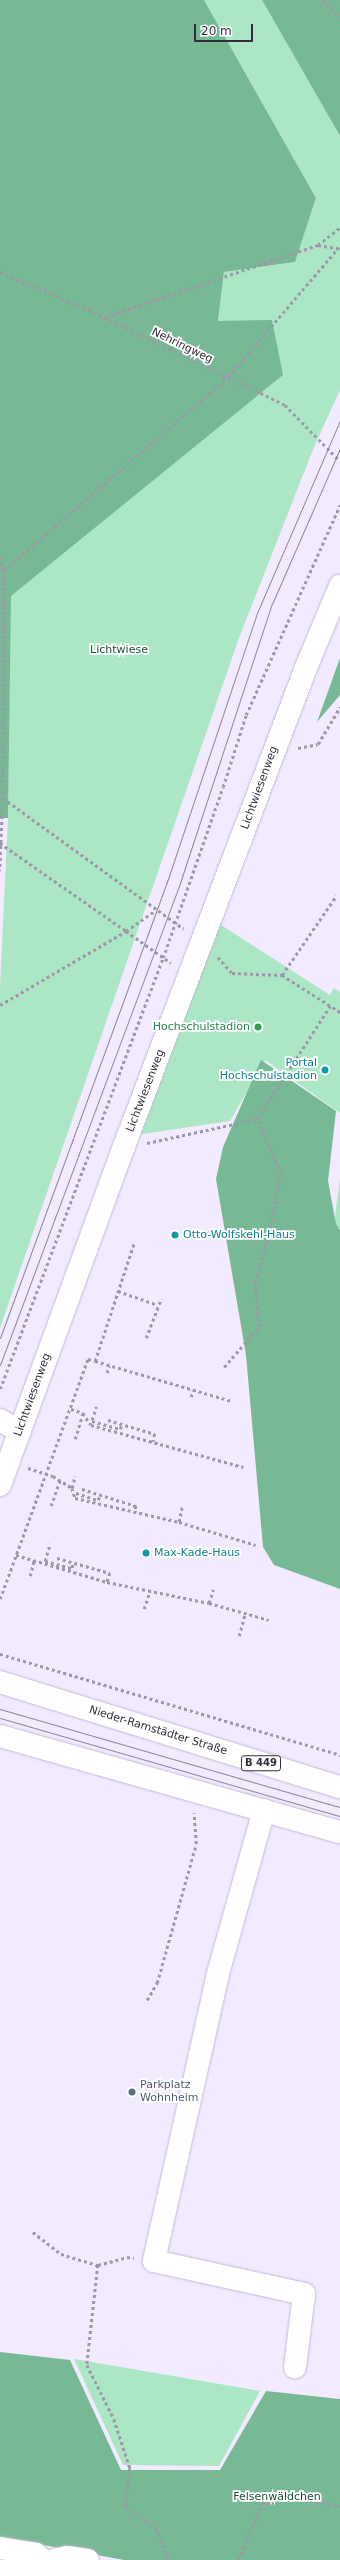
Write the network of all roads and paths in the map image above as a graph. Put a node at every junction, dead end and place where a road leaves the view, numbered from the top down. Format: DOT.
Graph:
graph roads {
  1 [pos="323,0"];
  2 [pos="340,18"];
  3 [pos="340,227"];
  4 [pos="318,245"];
  5 [pos="339,248"];
  6 [pos="0,272"];
  7 [pos="104,317"];
  8 [pos="228,377"];
  9 [pos="340,461"];
  10 [pos="340,505"];
  11 [pos="0,557"];
  12 [pos="4,570"];
  13 [pos="340,586"];
  14 [pos="332,627"];
  15 [pos="340,707"];
  16 [pos="274,752"];
  17 [pos="3,798"];
  18 [pos="1,843"];
  19 [pos="0,871"];
  20 [pos="336,896"];
  21 [pos="155,911"];
  22 [pos="174,924"];
  23 [pos="126,931"];
  24 [pos="204,940"];
  25 [pos="163,958"];
  26 [pos="190,974"];
  27 [pos="282,975"];
  28 [pos="0,1005"];
  29 [pos="330,1006"];
  30 [pos="340,1012"];
  31 [pos="257,1119"];
  32 [pos="123,1149"];
  33 [pos="134,1243"];
  34 [pos="118,1291"];
  35 [pos="161,1299"];
  36 [pos="158,1305"];
  37 [pos="146,1338"];
  38 [pos="95,1361"];
  39 [pos="109,1365"];
  40 [pos="224,1367"];
  41 [pos="107,1373"];
  42 [pos="0,1389"];
  43 [pos="193,1390"];
  44 [pos="191,1397"];
  45 [pos="232,1401"];
  46 [pos="96,1407"];
  47 [pos="70,1409"];
  48 [pos="83,1413"];
  49 [pos="0,1420"];
  50 [pos="108,1420"];
  51 [pos="92,1421"];
  52 [pos="122,1424"];
  53 [pos="91,1425"];
  54 [pos="20,1432"];
  55 [pos="75,1439"];
  56 [pos="153,1442"];
  57 [pos="243,1467"];
  58 [pos="46,1474"];
  59 [pos="75,1476"];
  60 [pos="60,1480"];
  61 [pos="0,1485"];
  62 [pos="72,1488"];
  63 [pos="82,1489"];
  64 [pos="76,1493"];
  65 [pos="100,1495"];
  66 [pos="51,1506"];
  67 [pos="182,1507"];
  68 [pos="135,1513"];
  69 [pos="179,1522"];
  70 [pos="50,1544"];
  71 [pos="256,1545"];
  72 [pos="16,1555"];
  73 [pos="56,1558"];
  74 [pos="34,1560"];
  75 [pos="45,1562"];
  76 [pos="73,1562"];
  77 [pos="30,1576"];
  78 [pos="107,1582"];
  79 [pos="213,1590"];
  80 [pos="150,1591"];
  81 [pos="0,1599"];
  82 [pos="209,1603"];
  83 [pos="144,1609"];
  84 [pos="245,1614"];
  85 [pos="269,1620"];
  86 [pos="239,1636"];
  87 [pos="0,1654"];
  88 [pos="0,1682"];
  89 [pos="0,1736"];
  90 [pos="340,1755"];
  91 [pos="340,1787"];
  92 [pos="193,1790"];
  93 [pos="264,1810"];
  94 [pos="340,1832"];
  95 [pos="147,2000"];
  96 [pos="33,2232"];
  97 [pos="154,2261"];
  98 [pos="98,2265"];
  99 [pos="295,2367"];
  100 [pos="340,2506"];
  101 [pos="0,2548"];
  102 [pos="42,2560"];
  103 [pos="54,2560"];
  104 [pos="88,2560"];
  105 [pos="169,2560"];
  106 [pos="238,2560"];
  1 -- 2 [label="path"];
  3 -- 4 [label="path"];
  4 -- 5 [label="path"];
  4 -- 7 [label="path"];
  5 -- 8 [label="path"];
  6 -- 7 [label="path, Nehringweg"];
  7 -- 8 [label="path, Nehringweg"];
  8 -- 9 [label="path, Nehringweg"];
  8 -- 12 [label="path"];
  10 -- 22 [label="path"];
  11 -- 12 [label="path"];
  12 -- 17 [label="path"];
  13 -- 14 [label="street, Lichtwiesenweg"];
  14 -- 16 [label="street, Lichtwiesenweg"];
  15 -- 16 [label="path"];
  16 -- 24 [label="street, Lichtwiesenweg"];
  17 -- 18 [label="path"];
  17 -- 21 [label="path"];
  18 -- 19 [label="path"];
  18 -- 23 [label="path"];
  20 -- 27 [label="path"];
  21 -- 22 [label="path"];
  21 -- 23 [label="path"];
  22 -- 24 [label="path"];
  22 -- 25 [label="path"];
  23 -- 25 [label="path"];
  23 -- 28 [label="path"];
  24 -- 26 [label="street, Lichtwiesenweg"];
  24 -- 27 [label="path"];
  25 -- 26 [label="path"];
  25 -- 42 [label="path"];
  26 -- 32 [label="street, Lichtwiesenweg"];
  27 -- 29 [label="path"];
  29 -- 30 [label="path"];
  29 -- 31 [label="path"];
  31 -- 32 [label="path"];
  31 -- 40 [label="path"];
  32 -- 54 [label="street, Lichtwiesenweg"];
  33 -- 34 [label="path"];
  34 -- 36 [label="path"];
  34 -- 38 [label="path"];
  35 -- 36 [label="path"];
  36 -- 37 [label="path"];
  38 -- 39 [label="path"];
  38 -- 47 [label="path"];
  39 -- 41 [label="path"];
  39 -- 43 [label="path"];
  43 -- 44 [label="path"];
  43 -- 45 [label="path"];
  46 -- 51 [label="path"];
  47 -- 48 [label="path"];
  47 -- 58 [label="path"];
  48 -- 53 [label="path"];
  48 -- 55 [label="path"];
  49 -- 54 [label="street"];
  50 -- 52 [label="path"];
  51 -- 52 [label="path"];
  51 -- 53 [label="path"];
  52 -- 56 [label="path"];
  53 -- 56 [label="path"];
  54 -- 61 [label="street, Lichtwiesenweg"];
  56 -- 57 [label="path"];
  58 -- 60 [label="path"];
  58 -- 72 [label="path"];
  59 -- 62 [label="path"];
  60 -- 62 [label="path"];
  60 -- 66 [label="path"];
  62 -- 64 [label="path"];
  63 -- 65 [label="path"];
  64 -- 65 [label="path"];
  64 -- 68 [label="path"];
  65 -- 68 [label="path"];
  67 -- 69 [label="path"];
  68 -- 69 [label="path"];
  69 -- 71 [label="path"];
  70 -- 75 [label="path"];
  72 -- 74 [label="path"];
  72 -- 81 [label="path"];
  73 -- 76 [label="path"];
  74 -- 75 [label="path"];
  74 -- 77 [label="path"];
  75 -- 76 [label="path"];
  75 -- 78 [label="path"];
  76 -- 78 [label="path"];
  78 -- 80 [label="path"];
  79 -- 82 [label="path"];
  80 -- 82 [label="path"];
  80 -- 83 [label="path"];
  82 -- 84 [label="path"];
  84 -- 85 [label="path"];
  84 -- 86 [label="path"];
  87 -- 90 [label="path"];
  88 -- 91 [label="street, Nieder-Ramstädter Straße / B 449"];
  89 -- 92 [label="street"];
  92 -- 93 [label="street"];
  92 -- 95 [label="path"];
  93 -- 94 [label="street"];
  93 -- 97 [label="street"];
  96 -- 98 [label="path"];
  97 -- 98 [label="path"];
  97 -- 99 [label="street"];
  98 -- 105 [label="path"];
  100 -- 106 [label="path"];
  101 -- 102 [label="street"];
  103 -- 104 [label="street"];
}
